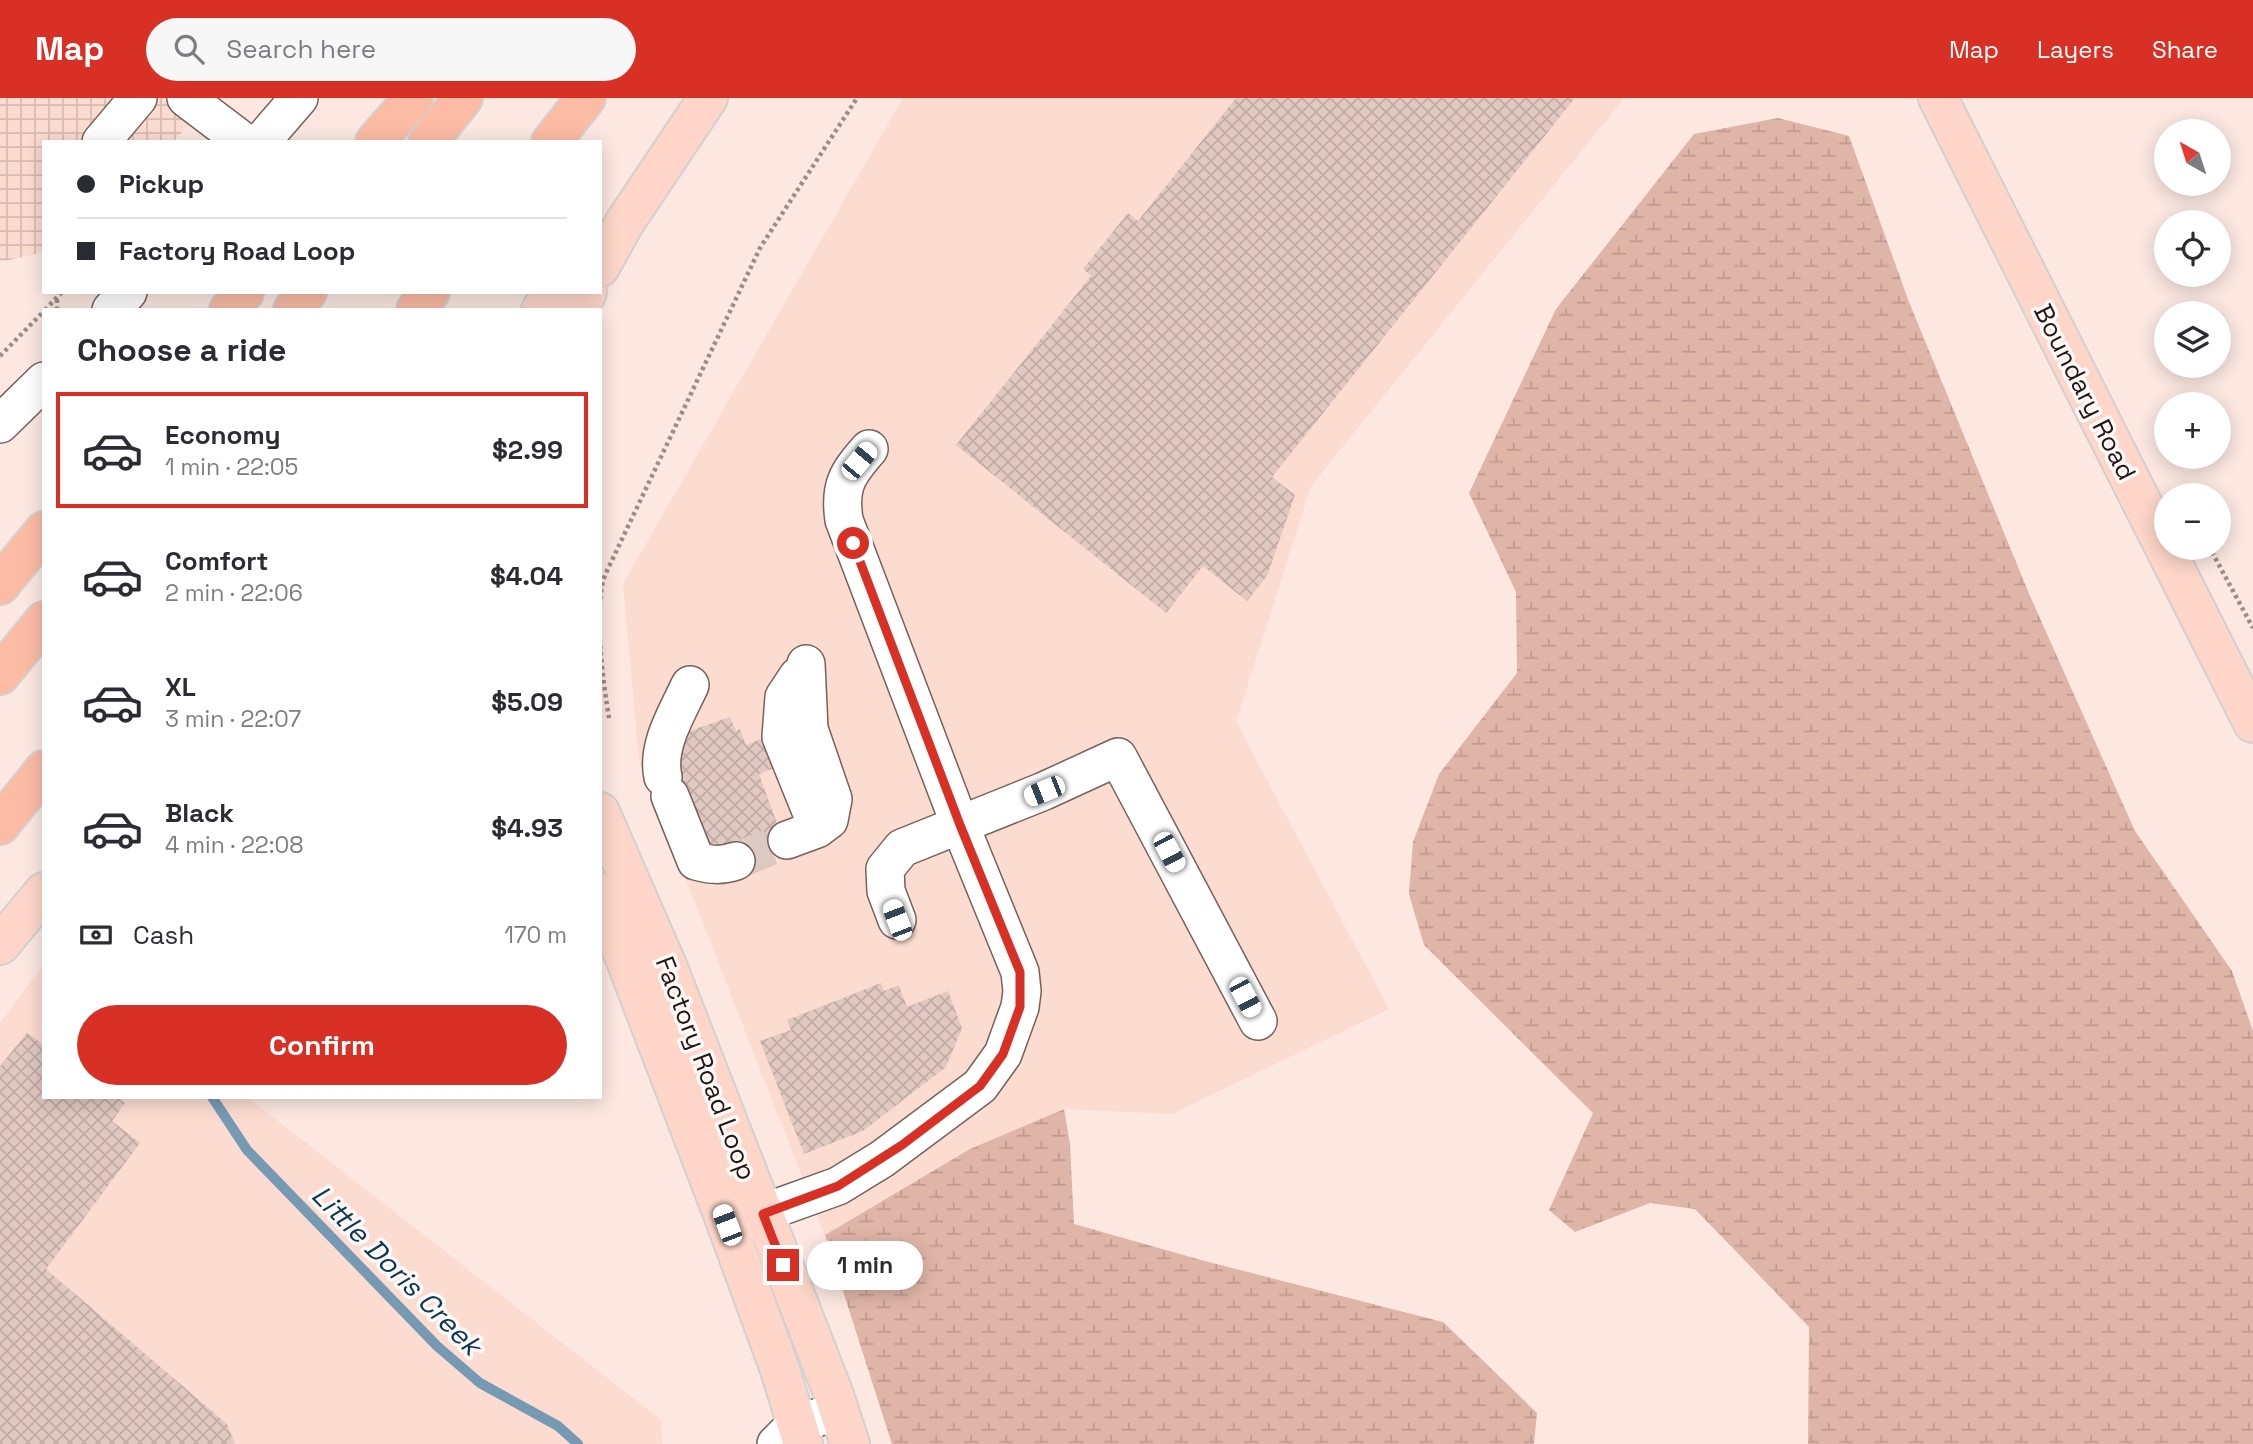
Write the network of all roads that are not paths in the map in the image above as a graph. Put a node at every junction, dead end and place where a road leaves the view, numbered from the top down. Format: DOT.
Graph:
graph roads {
  1 [pos="138,98"];
  2 [pos="186,98"];
  3 [pos="299,98"];
  4 [pos="413,98"];
  5 [pos="463,98"];
  6 [pos="586,98"];
  7 [pos="688,98"];
  8 [pos="708,98"];
  9 [pos="1938,98"];
  10 [pos="103,140"];
  11 [pos="241,140"];
  12 [pos="263,140"];
  13 [pos="377,140"];
  14 [pos="430,140"];
  15 [pos="553,140"];
  16 [pos="602,220"];
  17 [pos="602,263"];
  18 [pos="126,294"];
  19 [pos="242,294"];
  20 [pos="305,294"];
  21 [pos="428,294"];
  22 [pos="113,308"];
  23 [pos="231,308"];
  24 [pos="295,308"];
  25 [pos="418,308"];
  26 [pos="42,383"];
  27 [pos="0,424"];
  28 [pos="869,449"];
  29 [pos="42,533"];
  30 [pos="0,584"];
  31 [pos="42,623"];
  32 [pos="806,664"];
  33 [pos="0,675"];
  34 [pos="690,685"];
  35 [pos="2253,723"];
  36 [pos="42,772"];
  37 [pos="602,817"];
  38 [pos="0,825"];
  39 [pos="960,825"];
  40 [pos="802,835"];
  41 [pos="736,861"];
  42 [pos="42,894"];
  43 [pos="602,898"];
  44 [pos="897,920"];
  45 [pos="0,945"];
  46 [pos="1258,1021"];
  47 [pos="763,1214"];
  48 [pos="727,1225"];
  49 [pos="845,1427"];
  50 [pos="792,1437"];
  1 -- 10 [label="street"];
  2 -- 11 [label="street"];
  3 -- 12 [label="street"];
  4 -- 13 [label="highway"];
  5 -- 14 [label="highway"];
  6 -- 15 [label="highway"];
  7 -- 16 [label="main road"];
  8 -- 17 [label="main road"];
  9 -- 35 [label="main road, Boundary Road"];
  18 -- 22 [label="street"];
  19 -- 23 [label="highway"];
  20 -- 24 [label="highway"];
  21 -- 25 [label="highway"];
  26 -- 27 [label="street"];
  28 -- 39 [label="street"];
  29 -- 30 [label="highway"];
  31 -- 33 [label="highway"];
  32 -- 40 [label="street"];
  34 -- 41 [label="street"];
  36 -- 38 [label="highway"];
  37 -- 47 [label="main road, Factory Road Loop"];
  39 -- 44 [label="street"];
  39 -- 46 [label="street"];
  39 -- 47 [label="street"];
  42 -- 45 [label="main road"];
  43 -- 48 [label="main road, Factory Road Loop"];
  47 -- 48 [label="street"];
  47 -- 49 [label="main road, Factory Road Loop"];
  48 -- 50 [label="main road, Factory Road Loop"];
  49 -- 50 [label="street"];
}
